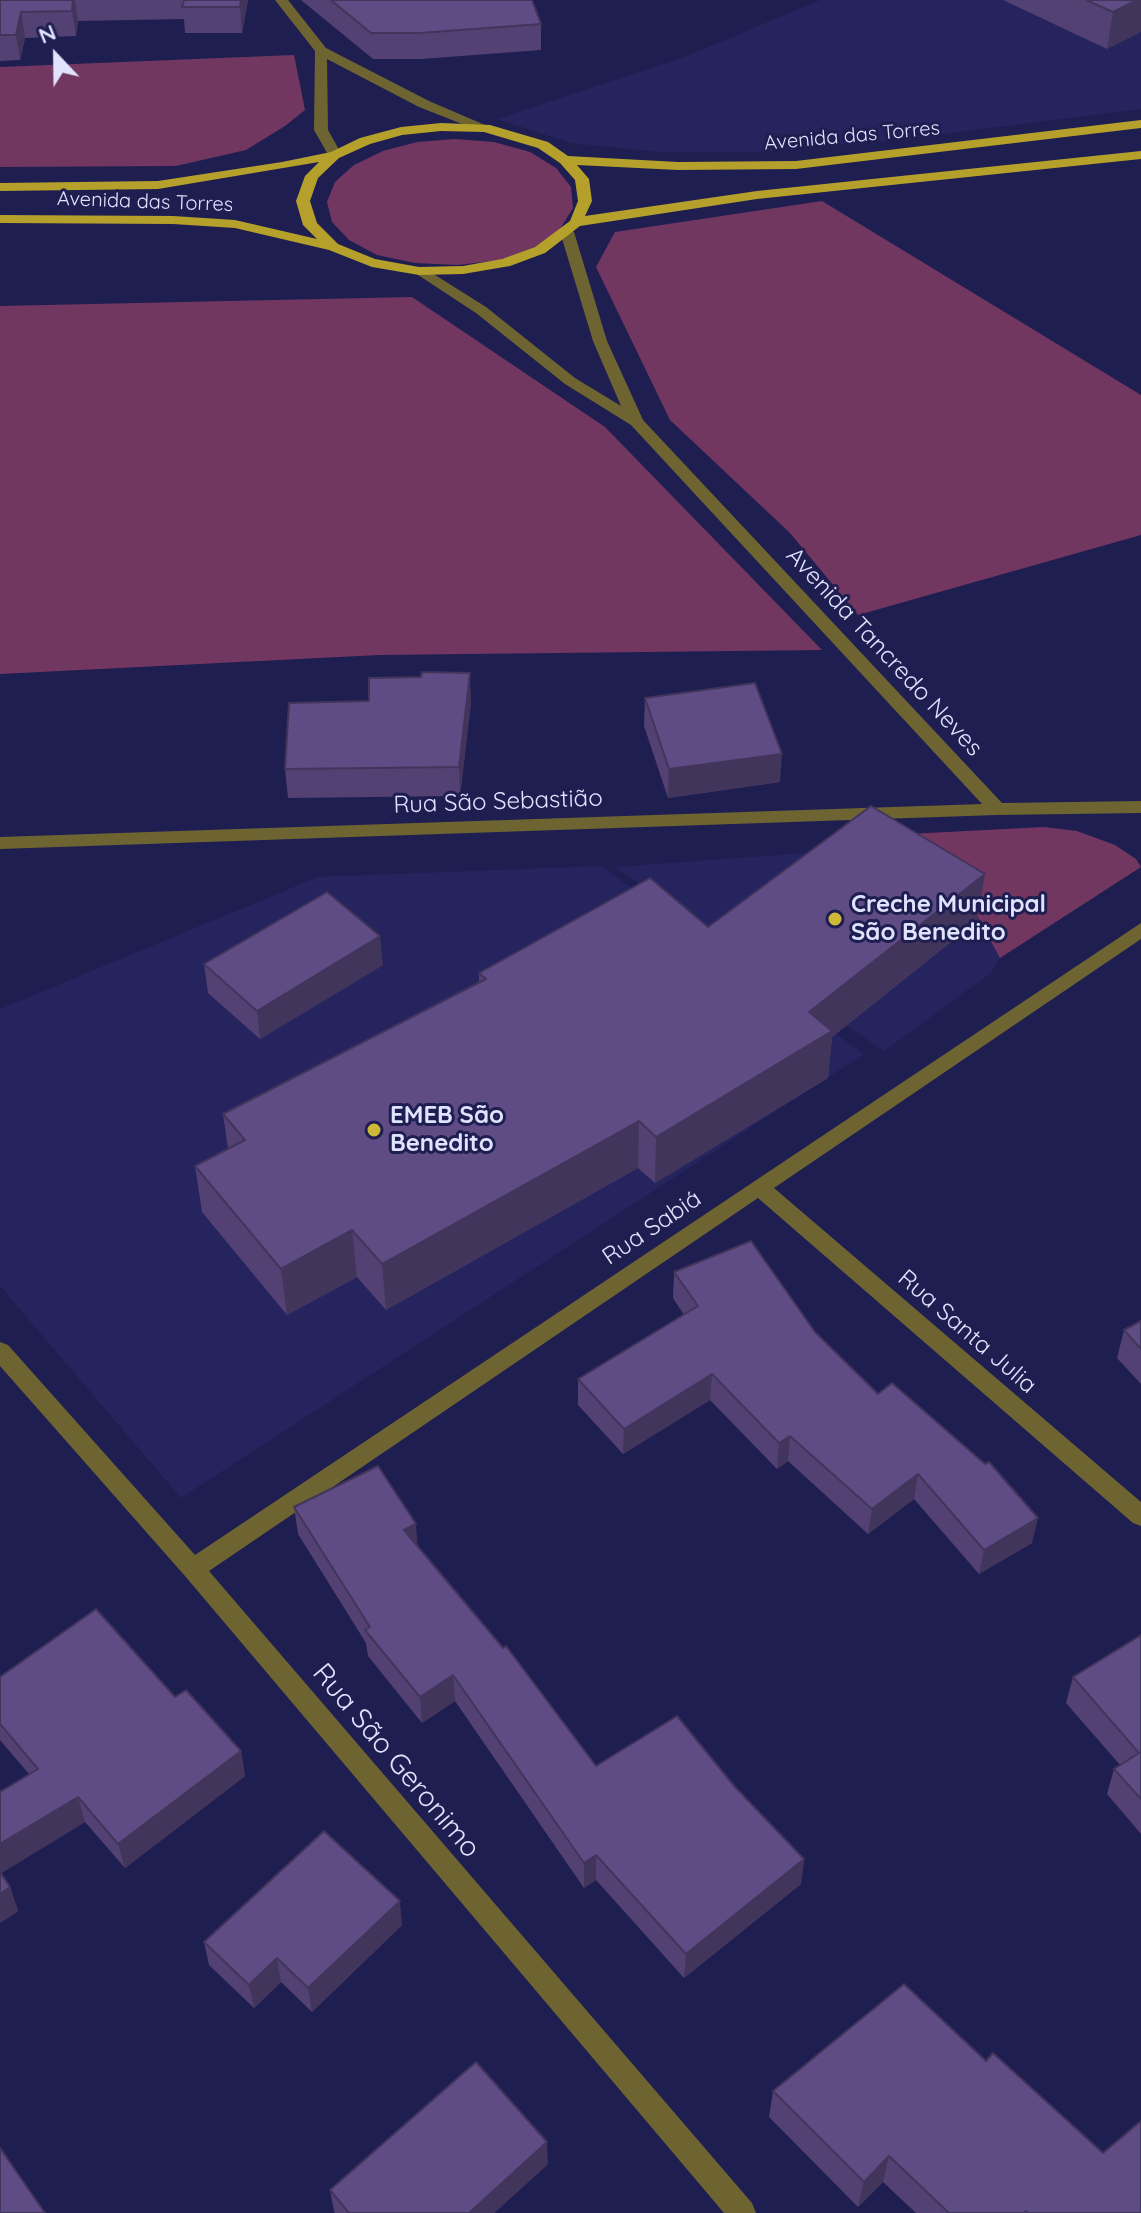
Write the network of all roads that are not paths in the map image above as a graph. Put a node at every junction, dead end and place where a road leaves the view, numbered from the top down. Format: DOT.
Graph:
graph roads {
  1 [pos="281,0"];
  2 [pos="321,51"];
  3 [pos="1141,124"];
  4 [pos="485,128"];
  5 [pos="335,155"];
  6 [pos="1141,155"];
  7 [pos="565,160"];
  8 [pos="0,187"];
  9 [pos="0,219"];
  10 [pos="572,227"];
  11 [pos="334,247"];
  12 [pos="419,271"];
  13 [pos="636,422"];
  14 [pos="1141,807"];
  15 [pos="997,809"];
  16 [pos="0,843"];
  17 [pos="1141,930"];
  18 [pos="759,1187"];
  19 [pos="0,1351"];
  20 [pos="1141,1516"];
  21 [pos="193,1569"];
  22 [pos="742,2213"];
  1 -- 2 [label="street"];
  2 -- 4 [label="street"];
  2 -- 5 [label="street"];
  3 -- 7 [label="main road, Avenida das Torres"];
  4 -- 5 [label="main road, Avenida das Torres"];
  4 -- 7 [label="main road, Avenida das Torres"];
  5 -- 8 [label="main road, Avenida das Torres"];
  5 -- 11 [label="main road, Avenida das Torres"];
  6 -- 10 [label="main road, Avenida das Torres"];
  7 -- 10 [label="main road"];
  9 -- 11 [label="main road, Avenida das Torres"];
  10 -- 12 [label="main road, Avenida das Torres"];
  10 -- 13 [label="street, Avenida Tancredo Neves"];
  11 -- 12 [label="main road, Avenida das Torres"];
  12 -- 13 [label="street, Avenida Tancredo Neves"];
  13 -- 15 [label="street, Avenida Tancredo Neves"];
  14 -- 15 [label="street"];
  15 -- 16 [label="street, Rua São Sebastião"];
  17 -- 18 [label="street, Rua Sabiá"];
  18 -- 20 [label="street, Rua Santa Julia"];
  18 -- 21 [label="street, Rua Sabiá"];
  19 -- 21 [label="street, Rua São Geronimo"];
  21 -- 22 [label="street, Rua São Geronimo"];
}
